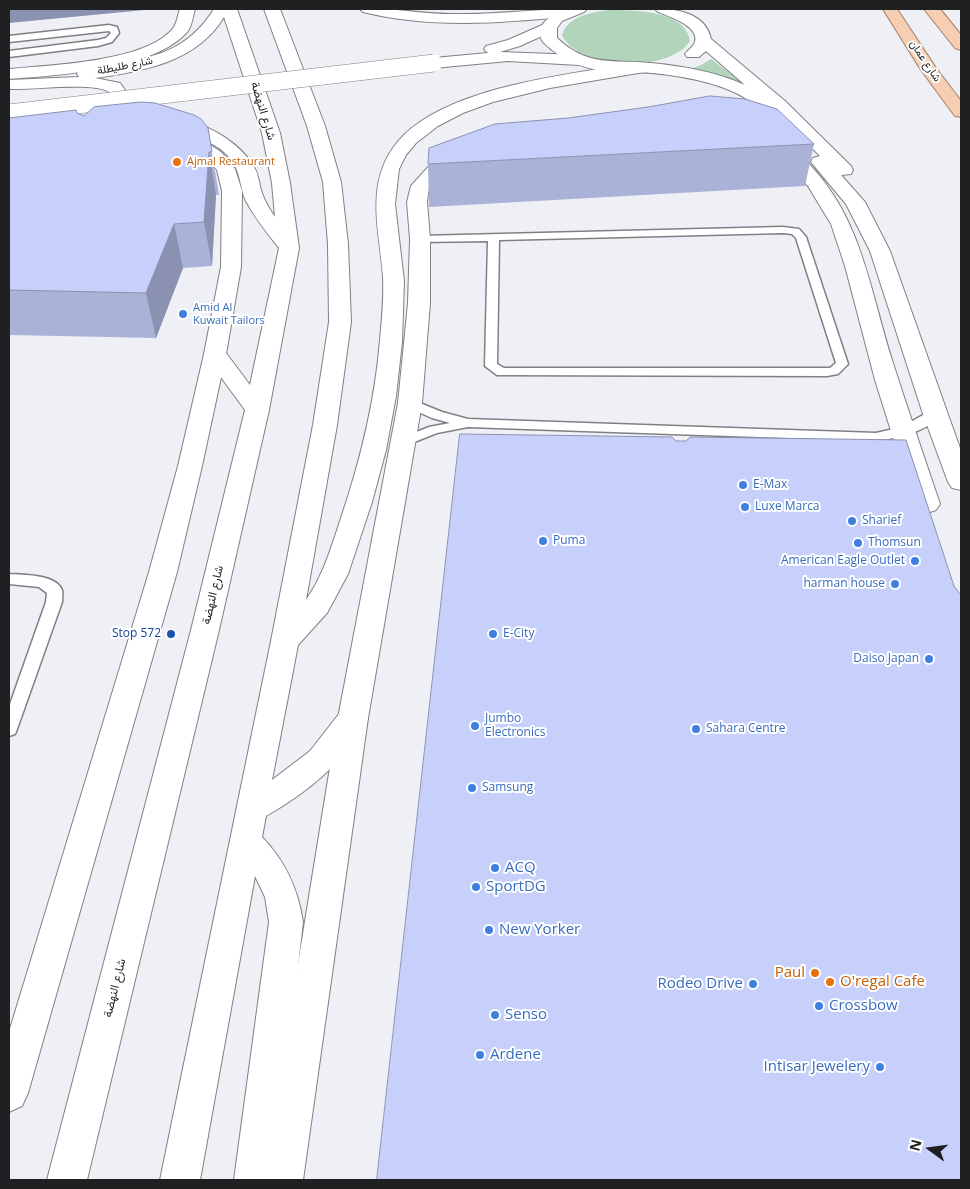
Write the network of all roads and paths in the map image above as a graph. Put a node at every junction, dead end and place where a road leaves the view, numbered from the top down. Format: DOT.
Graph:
graph roads {
  1 [pos="187,9"];
  2 [pos="221,9"];
  3 [pos="230,9"];
  4 [pos="272,9"];
  5 [pos="368,9"];
  6 [pos="663,9"];
  7 [pos="890,9"];
  8 [pos="932,9"];
  9 [pos="576,10"];
  10 [pos="677,12"];
  11 [pos="549,27"];
  12 [pos="9,39"];
  13 [pos="704,40"];
  14 [pos="961,45"];
  15 [pos="9,54"];
  16 [pos="433,60"];
  17 [pos="578,60"];
  18 [pos="644,68"];
  19 [pos="929,70"];
  20 [pos="9,80"];
  21 [pos="961,88"];
  22 [pos="9,107"];
  23 [pos="961,112"];
  24 [pos="9,114"];
  25 [pos="26,128"];
  26 [pos="758,133"];
  27 [pos="478,158"];
  28 [pos="494,236"];
  29 [pos="420,239"];
  30 [pos="289,248"];
  31 [pos="215,354"];
  32 [pos="410,403"];
  33 [pos="257,410"];
  34 [pos="935,414"];
  35 [pos="468,423"];
  36 [pos="675,430"];
  37 [pos="961,434"];
  38 [pos="861,437"];
  39 [pos="404,442"];
  40 [pos="677,445"];
  41 [pos="901,450"];
  42 [pos="961,482"];
  43 [pos="935,529"];
  44 [pos="9,579"];
  45 [pos="285,641"];
  46 [pos="353,718"];
  47 [pos="9,729"];
  48 [pos="248,825"];
  49 [pos="9,1093"];
  50 [pos="67,1180"];
  51 [pos="180,1180"];
  52 [pos="254,1180"];
  53 [pos="283,1180"];
  1 -- 20 [label="street"];
  2 -- 20 [label="street, شارع طليطلة"];
  3 -- 30 [label="street, شارع النهضة"];
  4 -- 45 [label="street"];
  5 -- 9 [label="street"];
  6 -- 10 [label="street"];
  7 -- 19 [label="main road, شارع عمان"];
  8 -- 14 [label="main road"];
  9 -- 11 [label="street"];
  10 -- 13 [label="street"];
  11 -- 16 [label="street"];
  11 -- 17 [label="street"];
  12 -- 15 [label="lane"];
  13 -- 18 [label="street"];
  13 -- 37 [label="street"];
  16 -- 17 [label="street"];
  16 -- 22 [label="street"];
  16 -- 24 [label="street, bridge"];
  17 -- 18 [label="street"];
  18 -- 34 [label="street"];
  18 -- 45 [label="street"];
  19 -- 21 [label="main road"];
  19 -- 23 [label="main road, شارع عمان"];
  20 -- 25 [label="street"];
  26 -- 41 [label="street"];
  27 -- 29 [label="street"];
  28 -- 28 [label="lane"];
  28 -- 29 [label="lane"];
  29 -- 32 [label="street"];
  30 -- 31 [label="street"];
  30 -- 33 [label="street, شارع النهضة"];
  31 -- 33 [label="street"];
  31 -- 49 [label="street"];
  32 -- 35 [label="lane"];
  32 -- 39 [label="street"];
  33 -- 50 [label="street, شارع النهضة"];
  34 -- 41 [label="lane"];
  34 -- 42 [label="street"];
  35 -- 36 [label="lane"];
  35 -- 39 [label="lane"];
  36 -- 38 [label="lane"];
  36 -- 40 [label="lane"];
  38 -- 41 [label="lane"];
  38 -- 41 [label="lane"];
  39 -- 46 [label="street"];
  41 -- 43 [label="street"];
  44 -- 47 [label="lane"];
  45 -- 48 [label="street"];
  46 -- 48 [label="street"];
  46 -- 53 [label="street"];
  48 -- 51 [label="street"];
  48 -- 52 [label="street"];
}
